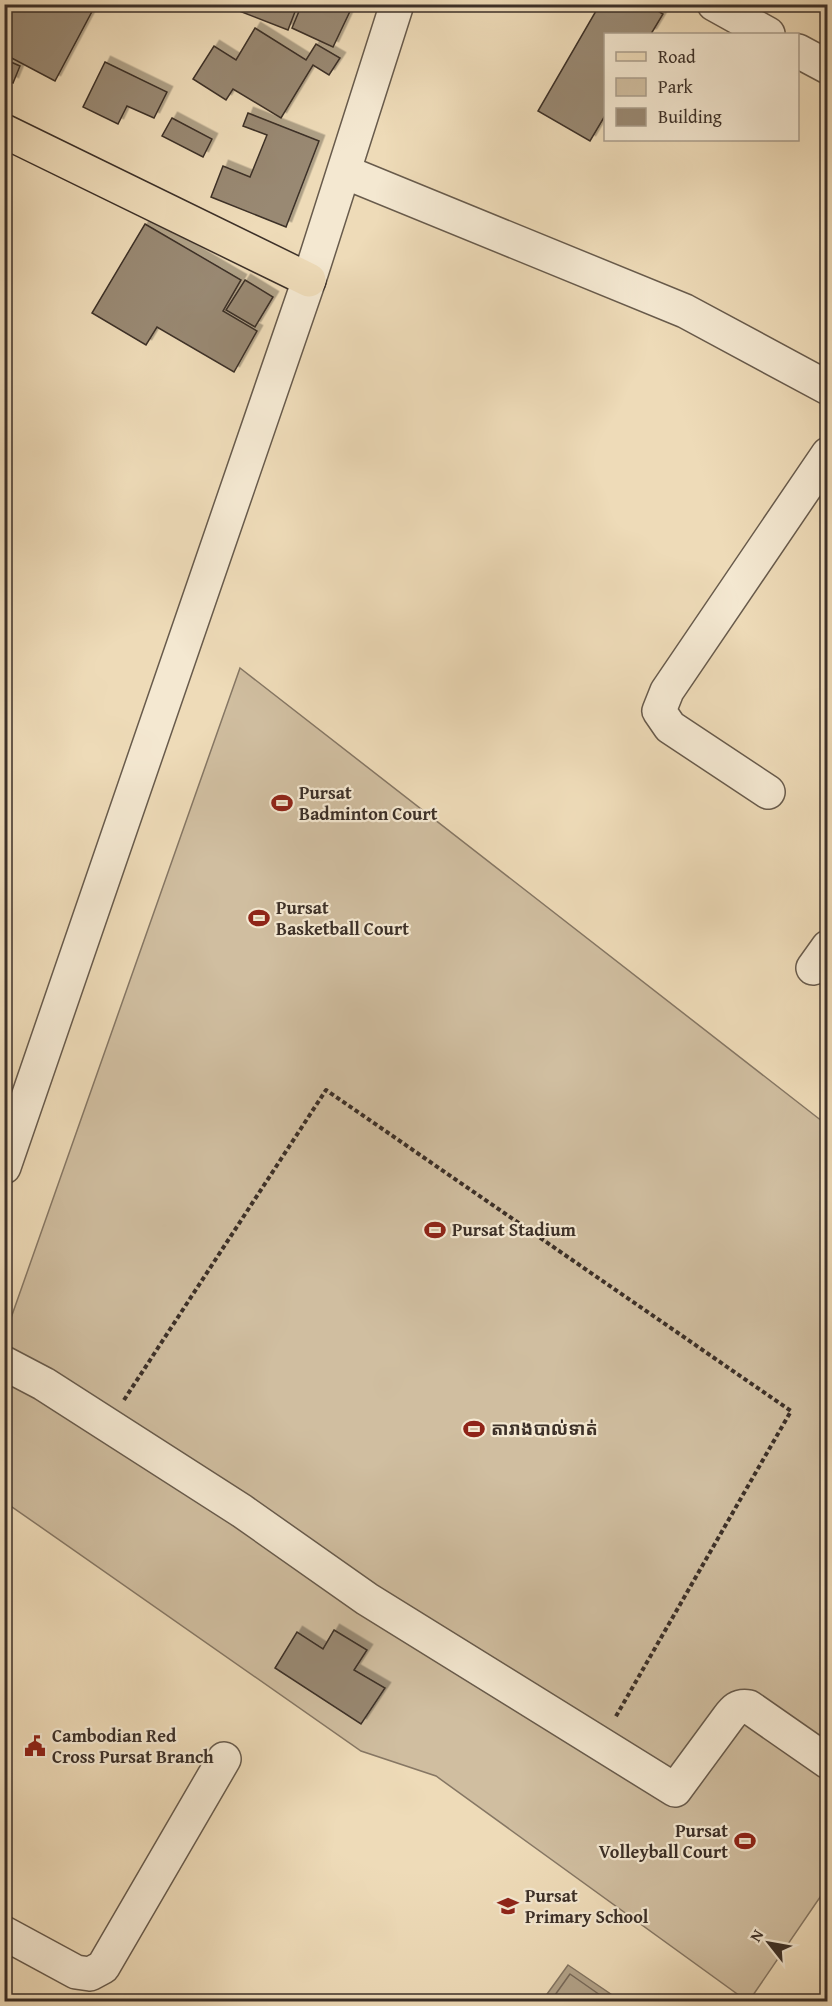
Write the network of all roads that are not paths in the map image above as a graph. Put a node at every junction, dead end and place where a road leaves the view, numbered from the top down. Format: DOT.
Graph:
graph roads {
  1 [pos="397,4"];
  2 [pos="714,4"];
  3 [pos="766,33"];
  4 [pos="799,52"];
  5 [pos="828,67"];
  6 [pos="4,131"];
  7 [pos="345,172"];
  8 [pos="309,280"];
  9 [pos="828,388"];
  10 [pos="828,454"];
  11 [pos="768,792"];
  12 [pos="4,1167"];
  13 [pos="4,1363"];
  14 [pos="224,1759"];
  15 [pos="828,1762"];
  16 [pos="4,1933"];
  1 -- 7 [label="street"];
  2 -- 3 [label="street"];
  4 -- 5 [label="street"];
  6 -- 8 [label="main road"];
  7 -- 8 [label="street"];
  7 -- 9 [label="street"];
  8 -- 12 [label="street"];
  10 -- 11 [label="street"];
  13 -- 15 [label="street"];
  14 -- 16 [label="street"];
}
